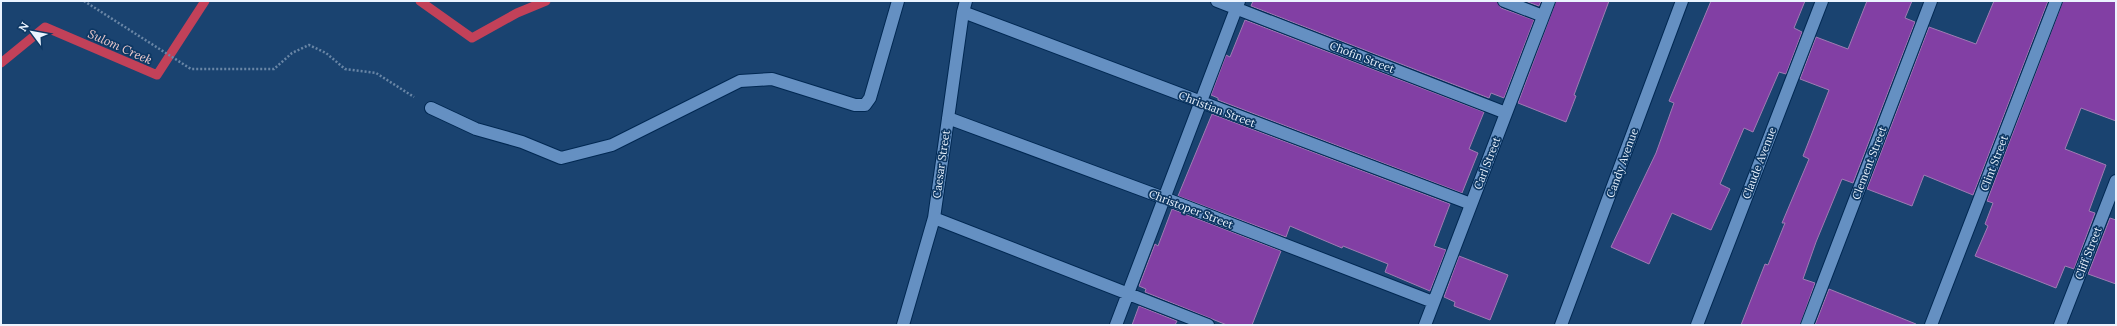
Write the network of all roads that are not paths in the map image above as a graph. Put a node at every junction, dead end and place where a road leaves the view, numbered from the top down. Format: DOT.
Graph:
graph roads {
  1 [pos="898,1"];
  2 [pos="1217,1"];
  3 [pos="1504,1"];
  4 [pos="1549,1"];
  5 [pos="1682,1"];
  6 [pos="1822,1"];
  7 [pos="1931,1"];
  8 [pos="2056,1"];
  9 [pos="1238,5"];
  10 [pos="965,7"];
  11 [pos="1543,16"];
  12 [pos="1200,103"];
  13 [pos="431,108"];
  14 [pos="1506,113"];
  15 [pos="948,118"];
  16 [pos="2116,181"];
  17 [pos="1164,198"];
  18 [pos="1471,204"];
  19 [pos="934,218"];
  20 [pos="1127,294"];
  21 [pos="1433,302"];
  22 [pos="903,325"];
  23 [pos="1116,325"];
  24 [pos="1208,325"];
  25 [pos="1425,325"];
  26 [pos="1561,325"];
  27 [pos="1697,325"];
  28 [pos="1808,325"];
  29 [pos="1931,325"];
  30 [pos="2060,325"];
  1 -- 13 [label="street"];
  2 -- 9 [label="street, Chofin Street"];
  3 -- 11 [label="street"];
  4 -- 11 [label="street, Carl Street"];
  5 -- 26 [label="street, Candy Avenue"];
  6 -- 27 [label="street, Claude Avenue"];
  7 -- 28 [label="street, Clement Street"];
  8 -- 29 [label="street, Clint Street"];
  9 -- 12 [label="street"];
  9 -- 14 [label="street, Chofin Street"];
  10 -- 12 [label="street, Christian Street"];
  10 -- 15 [label="street, Caesar Street"];
  11 -- 14 [label="street, Carl Street"];
  12 -- 17 [label="street"];
  12 -- 18 [label="street, Christian Street"];
  14 -- 18 [label="street, Carl Street"];
  15 -- 17 [label="street, Christoper Street"];
  15 -- 19 [label="street, Caesar Street"];
  16 -- 30 [label="street, Cliff Street"];
  17 -- 20 [label="street"];
  17 -- 21 [label="street, Christoper Street"];
  18 -- 21 [label="street, Carl Street"];
  19 -- 20 [label="street"];
  19 -- 22 [label="street, Caesar Street"];
  20 -- 23 [label="street"];
  20 -- 24 [label="street"];
  21 -- 25 [label="street, Carl Street"];
}
